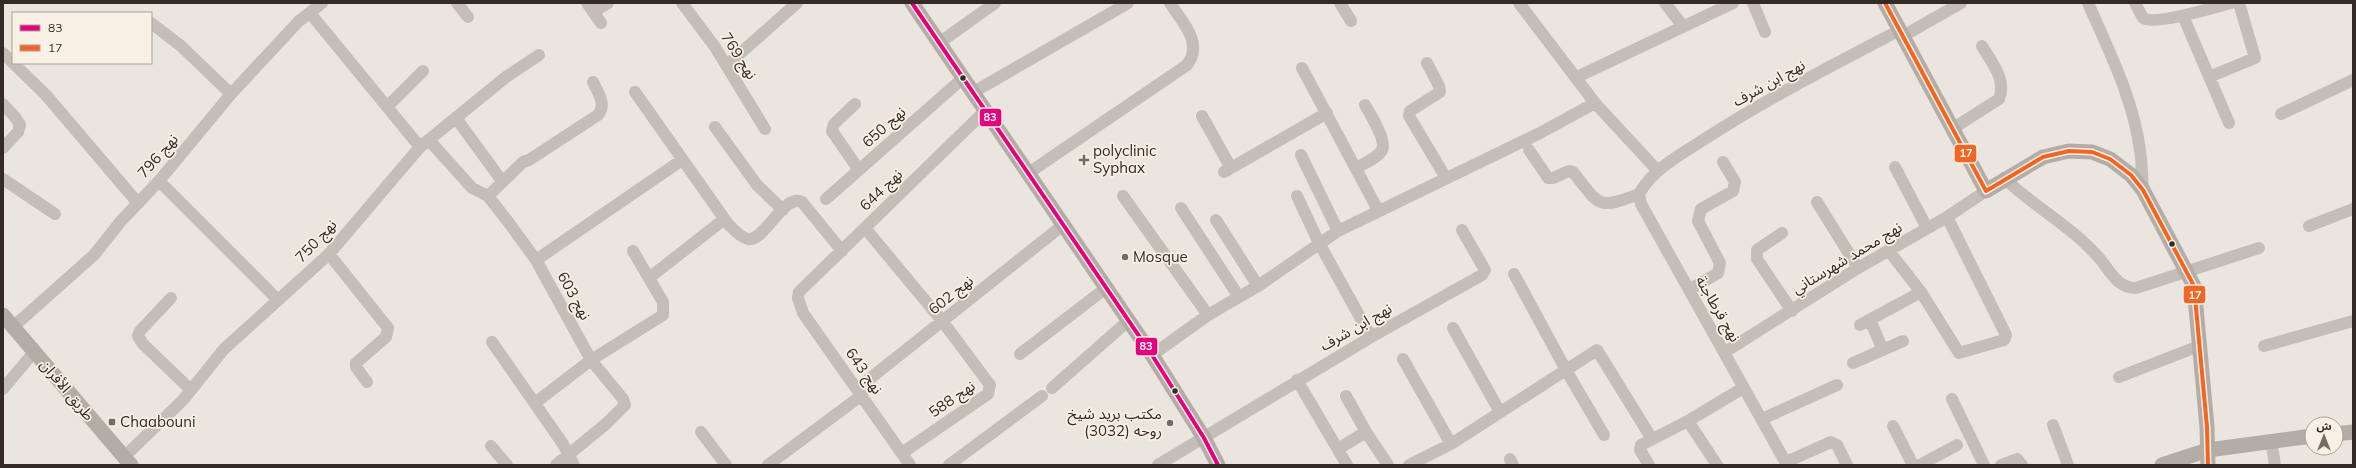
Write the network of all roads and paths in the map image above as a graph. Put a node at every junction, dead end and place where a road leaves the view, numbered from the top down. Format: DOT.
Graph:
graph roads {
  1 [pos="322,3"];
  2 [pos="457,3"];
  3 [pos="608,3"];
  4 [pos="682,3"];
  5 [pos="797,3"];
  6 [pos="912,3"];
  7 [pos="995,3"];
  8 [pos="1128,3"];
  9 [pos="1170,3"];
  10 [pos="1340,3"];
  11 [pos="1519,3"];
  12 [pos="1665,3"];
  13 [pos="1733,3"];
  14 [pos="1753,3"];
  15 [pos="1885,3"];
  16 [pos="1961,3"];
  17 [pos="2088,3"];
  18 [pos="2135,3"];
  19 [pos="2231,3"];
  20 [pos="2239,3"];
  21 [pos="590,7"];
  22 [pos="310,13"];
  23 [pos="2182,16"];
  24 [pos="468,17"];
  25 [pos="1351,21"];
  26 [pos="601,23"];
  27 [pos="152,24"];
  28 [pos="1682,25"];
  29 [pos="1765,32"];
  30 [pos="1901,33"];
  31 [pos="939,44"];
  32 [pos="1982,46"];
  33 [pos="3,53"];
  34 [pos="539,56"];
  35 [pos="12,61"];
  36 [pos="1427,63"];
  37 [pos="16,64"];
  38 [pos="727,65"];
  39 [pos="1302,68"];
  40 [pos="423,71"];
  41 [pos="1577,77"];
  42 [pos="2209,77"];
  43 [pos="962,79"];
  44 [pos="2353,80"];
  45 [pos="592,82"];
  46 [pos="635,92"];
  47 [pos="972,93"];
  48 [pos="230,94"];
  49 [pos="1595,103"];
  50 [pos="3,104"];
  51 [pos="855,104"];
  52 [pos="1365,104"];
  53 [pos="387,107"];
  54 [pos="985,111"];
  55 [pos="1326,113"];
  56 [pos="2281,114"];
  57 [pos="1202,116"];
  58 [pos="456,118"];
  59 [pos="2229,123"];
  60 [pos="715,127"];
  61 [pos="765,129"];
  62 [pos="1952,129"];
  63 [pos="425,143"];
  64 [pos="3,148"];
  65 [pos="1529,150"];
  66 [pos="1301,155"];
  67 [pos="682,160"];
  68 [pos="1723,162"];
  69 [pos="1895,167"];
  70 [pos="1357,168"];
  71 [pos="859,170"];
  72 [pos="1657,170"];
  73 [pos="1027,174"];
  74 [pos="1446,178"];
  75 [pos="2004,178"];
  76 [pos="3,179"];
  77 [pos="159,181"];
  78 [pos="502,181"];
  79 [pos="2143,190"];
  80 [pos="1986,191"];
  81 [pos="1639,194"];
  82 [pos="488,196"];
  83 [pos="1123,196"];
  84 [pos="1297,196"];
  85 [pos="826,199"];
  86 [pos="138,202"];
  87 [pos="1817,202"];
  88 [pos="1181,208"];
  89 [pos="2353,209"];
  90 [pos="783,210"];
  91 [pos="1378,210"];
  92 [pos="55,214"];
  93 [pos="1947,217"];
  94 [pos="1216,220"];
  95 [pos="718,224"];
  96 [pos="1063,225"];
  97 [pos="2309,226"];
  98 [pos="865,228"];
  99 [pos="1927,228"];
  100 [pos="1462,230"];
  101 [pos="1338,231"];
  102 [pos="1782,233"];
  103 [pos="1319,243"];
  104 [pos="2259,248"];
  105 [pos="1889,250"];
  106 [pos="633,251"];
  107 [pos="842,251"];
  108 [pos="329,254"];
  109 [pos="536,260"];
  110 [pos="1858,268"];
  111 [pos="2186,272"];
  112 [pos="1514,274"];
  113 [pos="649,278"];
  114 [pos="1258,286"];
  115 [pos="1106,288"];
  116 [pos="1689,290"];
  117 [pos="799,292"];
  118 [pos="1921,292"];
  119 [pos="1239,297"];
  120 [pos="171,298"];
  121 [pos="278,300"];
  122 [pos="1792,311"];
  123 [pos="3,315"];
  124 [pos="1208,315"];
  125 [pos="1128,321"];
  126 [pos="2353,321"];
  127 [pos="943,322"];
  128 [pos="13,327"];
  129 [pos="1453,328"];
  130 [pos="1372,337"];
  131 [pos="1903,341"];
  132 [pos="492,342"];
  133 [pos="2199,346"];
  134 [pos="2264,346"];
  135 [pos="1883,350"];
  136 [pos="34,352"];
  137 [pos="1725,352"];
  138 [pos="1020,354"];
  139 [pos="1152,355"];
  140 [pos="1403,359"];
  141 [pos="591,360"];
  142 [pos="1852,363"];
  143 [pos="1566,370"];
  144 [pos="2119,377"];
  145 [pos="1297,380"];
  146 [pos="367,382"];
  147 [pos="1837,385"];
  148 [pos="1052,388"];
  149 [pos="1743,388"];
  150 [pos="3,389"];
  151 [pos="191,390"];
  152 [pos="860,391"];
  153 [pos="1042,396"];
  154 [pos="1346,396"];
  155 [pos="1952,399"];
  156 [pos="535,403"];
  157 [pos="1500,412"];
  158 [pos="1762,419"];
  159 [pos="1688,421"];
  160 [pos="2053,425"];
  161 [pos="1893,426"];
  162 [pos="701,432"];
  163 [pos="1366,432"];
  164 [pos="1604,435"];
  165 [pos="2304,437"];
  166 [pos="1204,438"];
  167 [pos="1652,439"];
  168 [pos="2271,440"];
  169 [pos="1451,444"];
  170 [pos="1957,445"];
  171 [pos="491,446"];
  172 [pos="1338,448"];
  173 [pos="902,453"];
  174 [pos="2208,458"];
  175 [pos="571,460"];
  176 [pos="127,461"];
  177 [pos="1787,464"];
  178 [pos="507,465"];
  179 [pos="556,465"];
  180 [pos="726,465"];
  181 [pos="768,465"];
  182 [pos="910,465"];
  183 [pos="949,465"];
  184 [pos="1158,465"];
  185 [pos="1218,465"];
  186 [pos="1347,465"];
  187 [pos="1388,465"];
  188 [pos="1409,465"];
  189 [pos="1649,465"];
  190 [pos="1717,465"];
  191 [pos="1847,465"];
  192 [pos="1913,465"];
  193 [pos="1920,465"];
  194 [pos="1984,465"];
  195 [pos="2000,465"];
  196 [pos="2022,465"];
  197 [pos="2068,465"];
  198 [pos="2162,465"];
  199 [pos="2275,465"];
  1 -- 22 [label="street, نهج 796"];
  2 -- 24 [label="street"];
  3 -- 21 [label="street"];
  4 -- 38 [label="street, نهج 769"];
  5 -- 38 [label="street"];
  6 -- 31 [label="main road"];
  7 -- 31 [label="street"];
  8 -- 47 [label="street"];
  9 -- 73 [label="street"];
  10 -- 25 [label="street"];
  11 -- 41 [label="street"];
  12 -- 28 [label="street"];
  13 -- 28 [label="street"];
  14 -- 29 [label="street"];
  15 -- 30 [label="main road"];
  16 -- 30 [label="street, نهج ابن شرف"];
  17 -- 79 [label="street"];
  18 -- 23 [label="street"];
  19 -- 23 [label="street"];
  20 -- 42 [label="street"];
  21 -- 26 [label="street"];
  22 -- 48 [label="street, نهج 796"];
  22 -- 53 [label="street, نهج 603"];
  23 -- 42 [label="street"];
  27 -- 48 [label="street"];
  28 -- 41 [label="street"];
  30 -- 62 [label="main road"];
  30 -- 72 [label="street, نهج ابن شرف"];
  31 -- 43 [label="main road"];
  32 -- 62 [label="street"];
  33 -- 35 [label="street"];
  34 -- 58 [label="street, نهج 750"];
  36 -- 74 [label="street"];
  37 -- 86 [label="street"];
  38 -- 61 [label="street, نهج 769"];
  39 -- 55 [label="street"];
  40 -- 53 [label="street"];
  41 -- 49 [label="street"];
  42 -- 59 [label="street"];
  43 -- 47 [label="main road"];
  43 -- 71 [label="street, نهج 650"];
  44 -- 56 [label="street"];
  45 -- 78 [label="street"];
  46 -- 67 [label="street"];
  47 -- 54 [label="main road"];
  48 -- 77 [label="street, نهج 796"];
  49 -- 72 [label="street"];
  49 -- 74 [label="street"];
  50 -- 64 [label="street"];
  51 -- 71 [label="street"];
  52 -- 70 [label="street"];
  53 -- 63 [label="street, نهج 603"];
  54 -- 73 [label="main road"];
  54 -- 98 [label="street, نهج 644"];
  55 -- 57 [label="street"];
  55 -- 70 [label="street"];
  58 -- 63 [label="street, نهج 750"];
  58 -- 78 [label="street"];
  60 -- 90 [label="street"];
  62 -- 80 [label="main road"];
  63 -- 82 [label="street, نهج 603"];
  63 -- 108 [label="street, نهج 750"];
  65 -- 81 [label="street"];
  66 -- 101 [label="street"];
  67 -- 90 [label="street"];
  67 -- 109 [label="street"];
  68 -- 116 [label="street"];
  69 -- 99 [label="street"];
  70 -- 91 [label="street"];
  71 -- 85 [label="street, نهج 650"];
  72 -- 81 [label="street"];
  73 -- 96 [label="main road"];
  74 -- 91 [label="street"];
  75 -- 79 [label="main road"];
  75 -- 80 [label="main road"];
  75 -- 111 [label="street"];
  76 -- 92 [label="street"];
  77 -- 86 [label="street, نهج 796"];
  77 -- 121 [label="street"];
  78 -- 82 [label="street"];
  79 -- 111 [label="main road"];
  80 -- 93 [label="street, نهج محمد شهرستاني"];
  81 -- 116 [label="street, نهج قرطاجنة"];
  82 -- 109 [label="street, نهج 603"];
  83 -- 124 [label="street"];
  84 -- 103 [label="street"];
  86 -- 128 [label="street, نهج 796"];
  87 -- 110 [label="street"];
  88 -- 119 [label="street"];
  89 -- 97 [label="street"];
  90 -- 107 [label="street"];
  91 -- 101 [label="street"];
  93 -- 99 [label="street, نهج محمد شهرستاني"];
  93 -- 118 [label="street"];
  94 -- 114 [label="street"];
  95 -- 113 [label="street"];
  96 -- 115 [label="main road"];
  96 -- 127 [label="street, نهج 602"];
  98 -- 107 [label="street, نهج 644"];
  98 -- 127 [label="street"];
  99 -- 105 [label="street, نهج محمد شهرستاني"];
  100 -- 130 [label="street, نهج ابن شرف"];
  101 -- 103 [label="street"];
  102 -- 122 [label="street"];
  103 -- 114 [label="street"];
  103 -- 130 [label="street"];
  104 -- 111 [label="street"];
  105 -- 110 [label="street, نهج محمد شهرستاني"];
  105 -- 118 [label="street"];
  106 -- 113 [label="street"];
  107 -- 117 [label="street, نهج 644"];
  108 -- 121 [label="street, نهج 750"];
  108 -- 146 [label="street"];
  109 -- 141 [label="street, نهج 603"];
  110 -- 122 [label="street, نهج محمد شهرستاني"];
  111 -- 133 [label="main road"];
  112 -- 143 [label="street"];
  113 -- 141 [label="street"];
  114 -- 119 [label="street"];
  115 -- 125 [label="main road"];
  115 -- 138 [label="street"];
  116 -- 137 [label="street, نهج قرطاجنة"];
  117 -- 152 [label="street, نهج 643"];
  118 -- 135 [label="street"];
  119 -- 124 [label="street"];
  120 -- 151 [label="street"];
  121 -- 151 [label="street, نهج 750"];
  122 -- 137 [label="street, نهج محمد شهرستاني"];
  123 -- 128 [label="main road, طريق الأفران"];
  124 -- 139 [label="street"];
  125 -- 139 [label="main road"];
  125 -- 148 [label="street"];
  126 -- 134 [label="street"];
  127 -- 152 [label="street, نهج 602"];
  127 -- 173 [label="street, نهج 588"];
  128 -- 136 [label="main road, طريق الأفران"];
  129 -- 157 [label="street"];
  130 -- 145 [label="street, نهج ابن شرف"];
  131 -- 135 [label="street"];
  132 -- 156 [label="street"];
  133 -- 144 [label="street"];
  133 -- 174 [label="main road"];
  135 -- 142 [label="street"];
  136 -- 150 [label="street"];
  136 -- 176 [label="main road, طريق الأفران"];
  137 -- 149 [label="street, نهج قرطاجنة"];
  139 -- 166 [label="main road"];
  140 -- 169 [label="street"];
  141 -- 156 [label="street"];
  141 -- 175 [label="street, نهج 603"];
  143 -- 157 [label="street"];
  143 -- 164 [label="street"];
  143 -- 167 [label="street"];
  145 -- 166 [label="street, نهج ابن شرف"];
  145 -- 172 [label="street"];
  147 -- 158 [label="street"];
  149 -- 158 [label="street, نهج قرطاجنة"];
  149 -- 159 [label="street"];
  151 -- 176 [label="street, نهج 750"];
  152 -- 173 [label="street, نهج 643"];
  152 -- 181 [label="street, نهج 602"];
  153 -- 183 [label="street"];
  154 -- 163 [label="street"];
  155 -- 194 [label="street"];
  156 -- 175 [label="street"];
  157 -- 169 [label="street"];
  158 -- 177 [label="street, نهج قرطاجنة"];
  159 -- 167 [label="street"];
  159 -- 190 [label="street"];
  160 -- 197 [label="street"];
  161 -- 192 [label="street"];
  162 -- 180 [label="street"];
  163 -- 172 [label="street"];
  163 -- 187 [label="street"];
  165 -- 168 [label="main road"];
  166 -- 184 [label="street, نهج ابن شرف"];
  166 -- 185 [label="main road"];
  167 -- 189 [label="street"];
  168 -- 174 [label="main road"];
  168 -- 199 [label="street"];
  169 -- 188 [label="street"];
  170 -- 193 [label="street"];
  171 -- 178 [label="street"];
  172 -- 186 [label="street"];
  173 -- 182 [label="street, نهج 643"];
  174 -- 198 [label="main road"];
  175 -- 179 [label="street, نهج 603"];
  177 -- 191 [label="street"];
  195 -- 196 [label="street"];
}
